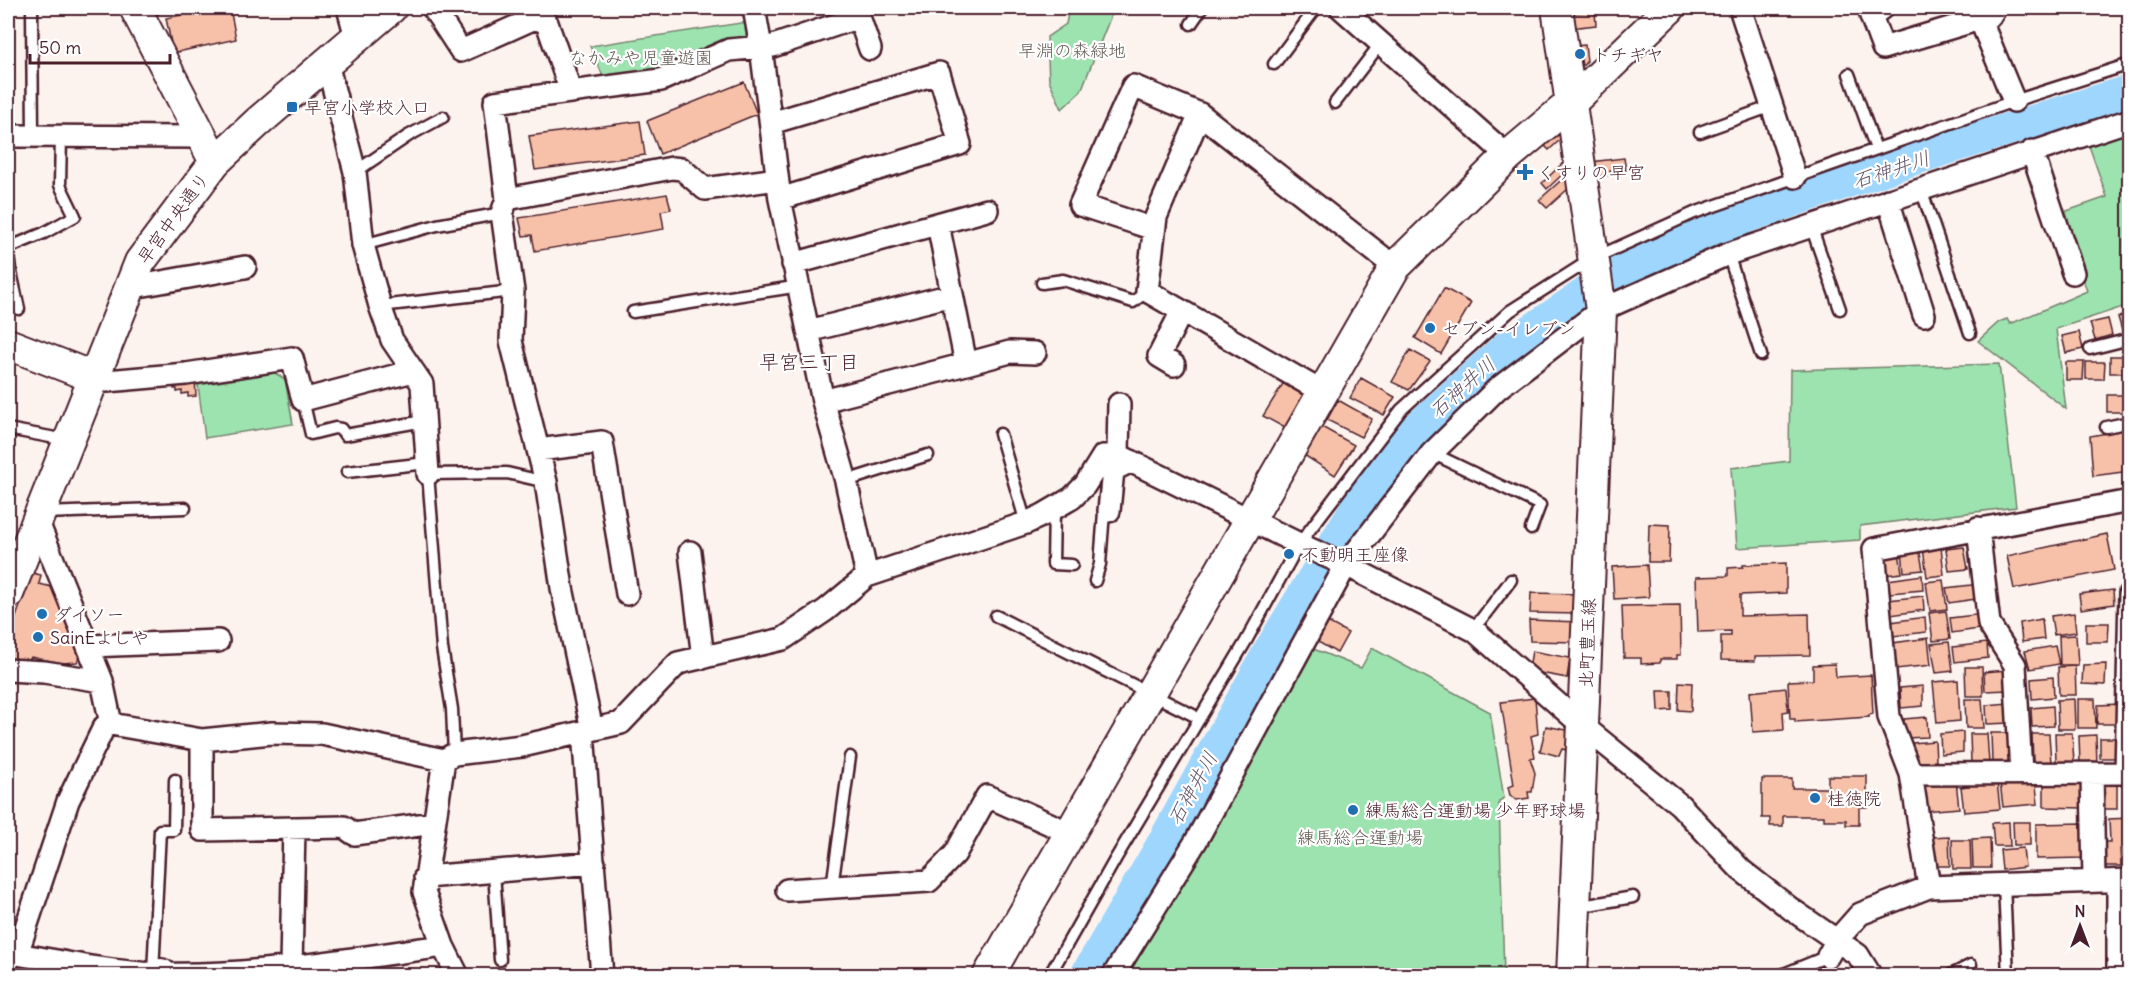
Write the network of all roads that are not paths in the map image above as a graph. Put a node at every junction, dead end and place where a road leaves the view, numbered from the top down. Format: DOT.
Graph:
graph roads {
  1 [pos="32,8"];
  2 [pos="135,8"];
  3 [pos="348,8"];
  4 [pos="391,8"];
  5 [pos="433,8"];
  6 [pos="754,8"];
  7 [pos="1201,8"];
  8 [pos="1316,8"];
  9 [pos="1341,8"];
  10 [pos="1557,8"];
  11 [pos="1670,8"];
  12 [pos="1740,8"];
  13 [pos="1882,8"];
  14 [pos="1981,11"];
  15 [pos="857,12"];
  16 [pos="1191,24"];
  17 [pos="356,37"];
  18 [pos="1382,44"];
  19 [pos="761,47"];
  20 [pos="870,49"];
  21 [pos="327,63"];
  22 [pos="1274,64"];
  23 [pos="2130,64"];
  24 [pos="1849,74"];
  25 [pos="571,92"];
  26 [pos="2014,101"];
  27 [pos="1335,103"];
  28 [pos="1571,103"];
  29 [pos="1772,106"];
  30 [pos="1200,114"];
  31 [pos="443,117"];
  32 [pos="2130,120"];
  33 [pos="771,123"];
  34 [pos="1700,132"];
  35 [pos="8,136"];
  36 [pos="33,136"];
  37 [pos="61,136"];
  38 [pos="208,149"];
  39 [pos="1876,149"];
  40 [pos="2032,151"];
  41 [pos="1508,156"];
  42 [pos="355,172"];
  43 [pos="1795,177"];
  44 [pos="779,189"];
  45 [pos="1921,189"];
  46 [pos="1888,200"];
  47 [pos="505,206"];
  48 [pos="987,210"];
  49 [pos="938,224"];
  50 [pos="1811,226"];
  51 [pos="1154,230"];
  52 [pos="363,245"];
  53 [pos="8,248"];
  54 [pos="1728,254"];
  55 [pos="8,258"];
  56 [pos="1592,259"];
  57 [pos="793,264"];
  58 [pos="245,267"];
  59 [pos="1395,267"];
  60 [pos="2073,273"];
  61 [pos="1042,283"];
  62 [pos="800,286"];
  63 [pos="128,288"];
  64 [pos="513,291"];
  65 [pos="1147,291"];
  66 [pos="952,295"];
  67 [pos="380,306"];
  68 [pos="19,309"];
  69 [pos="1840,309"];
  70 [pos="1601,310"];
  71 [pos="1182,311"];
  72 [pos="633,312"];
  73 [pos="1924,315"];
  74 [pos="808,331"];
  75 [pos="1970,333"];
  76 [pos="2130,339"];
  77 [pos="8,344"];
  78 [pos="2090,349"];
  79 [pos="1035,352"];
  80 [pos="1761,355"];
  81 [pos="966,364"];
  82 [pos="1174,365"];
  83 [pos="413,370"];
  84 [pos="93,377"];
  85 [pos="1322,392"];
  86 [pos="303,400"];
  87 [pos="823,401"];
  88 [pos="1119,404"];
  89 [pos="424,421"];
  90 [pos="2130,422"];
  91 [pos="2106,427"];
  92 [pos="8,429"];
  93 [pos="1000,434"];
  94 [pos="69,441"];
  95 [pos="538,450"];
  96 [pos="1432,453"];
  97 [pos="928,455"];
  98 [pos="1124,458"];
  99 [pos="428,469"];
  100 [pos="347,472"];
  101 [pos="846,481"];
  102 [pos="546,482"];
  103 [pos="2130,501"];
  104 [pos="185,508"];
  105 [pos="1054,509"];
  106 [pos="1109,511"];
  107 [pos="39,517"];
  108 [pos="1249,519"];
  109 [pos="1026,523"];
  110 [pos="1978,528"];
  111 [pos="1531,529"];
  112 [pos="1303,546"];
  113 [pos="690,552"];
  114 [pos="1342,564"];
  115 [pos="1072,565"];
  116 [pos="867,576"];
  117 [pos="1511,580"];
  118 [pos="1095,581"];
  119 [pos="2130,593"];
  120 [pos="8,594"];
  121 [pos="627,594"];
  122 [pos="996,616"];
  123 [pos="1473,630"];
  124 [pos="218,642"];
  125 [pos="89,646"];
  126 [pos="703,658"];
  127 [pos="8,670"];
  128 [pos="102,681"];
  129 [pos="1150,692"];
  130 [pos="2129,698"];
  131 [pos="1193,715"];
  132 [pos="111,724"];
  133 [pos="1583,726"];
  134 [pos="587,731"];
  135 [pos="202,740"];
  136 [pos="2128,750"];
  137 [pos="449,757"];
  138 [pos="850,757"];
  139 [pos="2021,773"];
  140 [pos="2092,773"];
  141 [pos="1911,774"];
  142 [pos="175,780"];
  143 [pos="434,824"];
  144 [pos="294,828"];
  145 [pos="1070,833"];
  146 [pos="594,863"];
  147 [pos="494,872"];
  148 [pos="425,877"];
  149 [pos="2094,880"];
  150 [pos="2124,881"];
  151 [pos="2004,884"];
  152 [pos="832,887"];
  153 [pos="1929,887"];
  154 [pos="787,890"];
  155 [pos="1633,897"];
  156 [pos="1575,907"];
  157 [pos="443,946"];
  158 [pos="1833,948"];
  159 [pos="500,960"];
  160 [pos="12,962"];
  161 [pos="1971,965"];
  162 [pos="291,966"];
  163 [pos="347,967"];
  164 [pos="158,974"];
  165 [pos="237,974"];
  166 [pos="458,975"];
  167 [pos="602,975"];
  168 [pos="988,975"];
  169 [pos="1049,975"];
  170 [pos="1113,975"];
  171 [pos="1572,975"];
  172 [pos="1779,975"];
  173 [pos="1871,975"];
  174 [pos="1949,975"];
  175 [pos="2008,975"];
  176 [pos="2118,975"];
  1 -- 36 [label="lane"];
  2 -- 38 [label="street"];
  3 -- 17 [label="street"];
  4 -- 17 [label="street, 早宮中央通り"];
  5 -- 25 [label="street"];
  6 -- 19 [label="street"];
  7 -- 16 [label="lane"];
  8 -- 22 [label="lane"];
  9 -- 18 [label="street"];
  10 -- 28 [label="street"];
  11 -- 28 [label="street"];
  12 -- 29 [label="street"];
  13 -- 14 [label="street"];
  14 -- 26 [label="street"];
  15 -- 19 [label="street"];
  15 -- 20 [label="street"];
  17 -- 21 [label="street, 早宮中央通り"];
  18 -- 27 [label="lane"];
  18 -- 41 [label="street"];
  19 -- 25 [label="street"];
  19 -- 33 [label="street"];
  21 -- 38 [label="street, 早宮中央通り"];
  21 -- 42 [label="street"];
  23 -- 26 [label="lane"];
  24 -- 39 [label="lane"];
  25 -- 47 [label="street"];
  26 -- 39 [label="lane"];
  28 -- 41 [label="street"];
  28 -- 56 [label="street"];
  29 -- 34 [label="lane"];
  29 -- 43 [label="street"];
  30 -- 51 [label="street"];
  30 -- 51 [label="street"];
  30 -- 59 [label="street"];
  31 -- 42 [label="lane"];
  32 -- 40 [label="street"];
  33 -- 44 [label="street"];
  33 -- 44 [label="street"];
  35 -- 36 [label="street"];
  36 -- 37 [label="street"];
  37 -- 38 [label="street"];
  37 -- 53 [label="lane"];
  38 -- 63 [label="street, 早宮中央通り"];
  39 -- 43 [label="lane"];
  40 -- 45 [label="street"];
  40 -- 60 [label="street"];
  41 -- 59 [label="street"];
  42 -- 52 [label="street"];
  43 -- 56 [label="lane"];
  44 -- 47 [label="street"];
  44 -- 57 [label="street"];
  45 -- 46 [label="street"];
  45 -- 75 [label="lane"];
  46 -- 50 [label="street"];
  46 -- 73 [label="street"];
  47 -- 52 [label="lane"];
  47 -- 64 [label="street"];
  48 -- 49 [label="street"];
  49 -- 57 [label="street"];
  49 -- 66 [label="street"];
  50 -- 54 [label="street"];
  50 -- 69 [label="lane"];
  51 -- 65 [label="street"];
  52 -- 67 [label="street"];
  54 -- 70 [label="street"];
  54 -- 80 [label="lane"];
  55 -- 68 [label="lane"];
  56 -- 70 [label="street, 北町豊玉線"];
  56 -- 112 [label="lane"];
  57 -- 62 [label="street"];
  58 -- 63 [label="street"];
  59 -- 85 [label="street"];
  61 -- 65 [label="lane"];
  62 -- 72 [label="lane"];
  62 -- 74 [label="street"];
  63 -- 84 [label="street, 早宮中央通り"];
  64 -- 67 [label="lane"];
  64 -- 95 [label="street"];
  65 -- 71 [label="street"];
  66 -- 74 [label="street"];
  66 -- 81 [label="street"];
  67 -- 83 [label="street"];
  70 -- 96 [label="street"];
  70 -- 133 [label="street, 北町豊玉線"];
  71 -- 82 [label="street"];
  71 -- 85 [label="street"];
  74 -- 87 [label="street"];
  76 -- 78 [label="lane"];
  77 -- 84 [label="street"];
  79 -- 81 [label="street"];
  81 -- 87 [label="street"];
  83 -- 86 [label="street"];
  83 -- 89 [label="street"];
  84 -- 86 [label="street"];
  84 -- 94 [label="street, 早宮中央通り"];
  85 -- 108 [label="street"];
  86 -- 89 [label="lane"];
  87 -- 101 [label="street"];
  88 -- 98 [label="street"];
  89 -- 99 [label="street"];
  90 -- 91 [label="lane"];
  92 -- 94 [label="lane"];
  93 -- 109 [label="lane"];
  94 -- 107 [label="street, 早宮中央通り"];
  95 -- 102 [label="street"];
  95 -- 121 [label="street"];
  96 -- 111 [label="lane"];
  96 -- 114 [label="street"];
  97 -- 101 [label="lane"];
  98 -- 105 [label="street"];
  98 -- 106 [label="street"];
  98 -- 108 [label="street"];
  99 -- 100 [label="lane"];
  99 -- 102 [label="lane"];
  99 -- 137 [label="lane"];
  101 -- 116 [label="street"];
  102 -- 134 [label="street"];
  103 -- 110 [label="street"];
  104 -- 107 [label="lane"];
  105 -- 109 [label="street"];
  105 -- 115 [label="lane"];
  106 -- 118 [label="lane"];
  107 -- 120 [label="street, 早宮中央通り"];
  107 -- 125 [label="street"];
  108 -- 112 [label="street"];
  108 -- 129 [label="street"];
  109 -- 116 [label="street"];
  110 -- 139 [label="street"];
  110 -- 141 [label="street"];
  112 -- 114 [label="street"];
  112 -- 169 [label="lane"];
  113 -- 126 [label="street"];
  114 -- 123 [label="street"];
  114 -- 170 [label="street"];
  116 -- 126 [label="street"];
  117 -- 123 [label="lane"];
  119 -- 130 [label="street"];
  122 -- 129 [label="lane"];
  123 -- 133 [label="street"];
  124 -- 125 [label="street"];
  125 -- 128 [label="street"];
  126 -- 134 [label="street"];
  127 -- 128 [label="street"];
  128 -- 132 [label="street"];
  129 -- 131 [label="lane"];
  129 -- 145 [label="street"];
  130 -- 136 [label="street"];
  132 -- 135 [label="street"];
  132 -- 160 [label="street"];
  133 -- 156 [label="street, 北町豊玉線"];
  133 -- 158 [label="street"];
  134 -- 137 [label="street"];
  134 -- 146 [label="street"];
  135 -- 137 [label="street"];
  135 -- 144 [label="street"];
  136 -- 140 [label="street"];
  137 -- 143 [label="street"];
  138 -- 152 [label="lane"];
  139 -- 140 [label="street"];
  139 -- 141 [label="street"];
  140 -- 149 [label="street"];
  141 -- 153 [label="street"];
  142 -- 164 [label="lane"];
  143 -- 144 [label="street"];
  143 -- 148 [label="street"];
  144 -- 162 [label="street"];
  145 -- 152 [label="street"];
  145 -- 168 [label="street"];
  146 -- 147 [label="street"];
  146 -- 167 [label="street"];
  147 -- 148 [label="street"];
  147 -- 159 [label="lane"];
  148 -- 157 [label="street"];
  149 -- 150 [label="street"];
  149 -- 151 [label="street"];
  150 -- 176 [label="street"];
  151 -- 153 [label="street"];
  151 -- 175 [label="lane"];
  152 -- 154 [label="street"];
  153 -- 158 [label="street"];
  155 -- 156 [label="lane"];
  156 -- 171 [label="street, 北町豊玉線"];
  157 -- 163 [label="street"];
  157 -- 166 [label="street"];
  158 -- 172 [label="lane"];
  158 -- 173 [label="street"];
  160 -- 164 [label="street"];
  161 -- 174 [label="lane"];
  162 -- 163 [label="street"];
  162 -- 165 [label="street"];
  164 -- 165 [label="street"];
}
